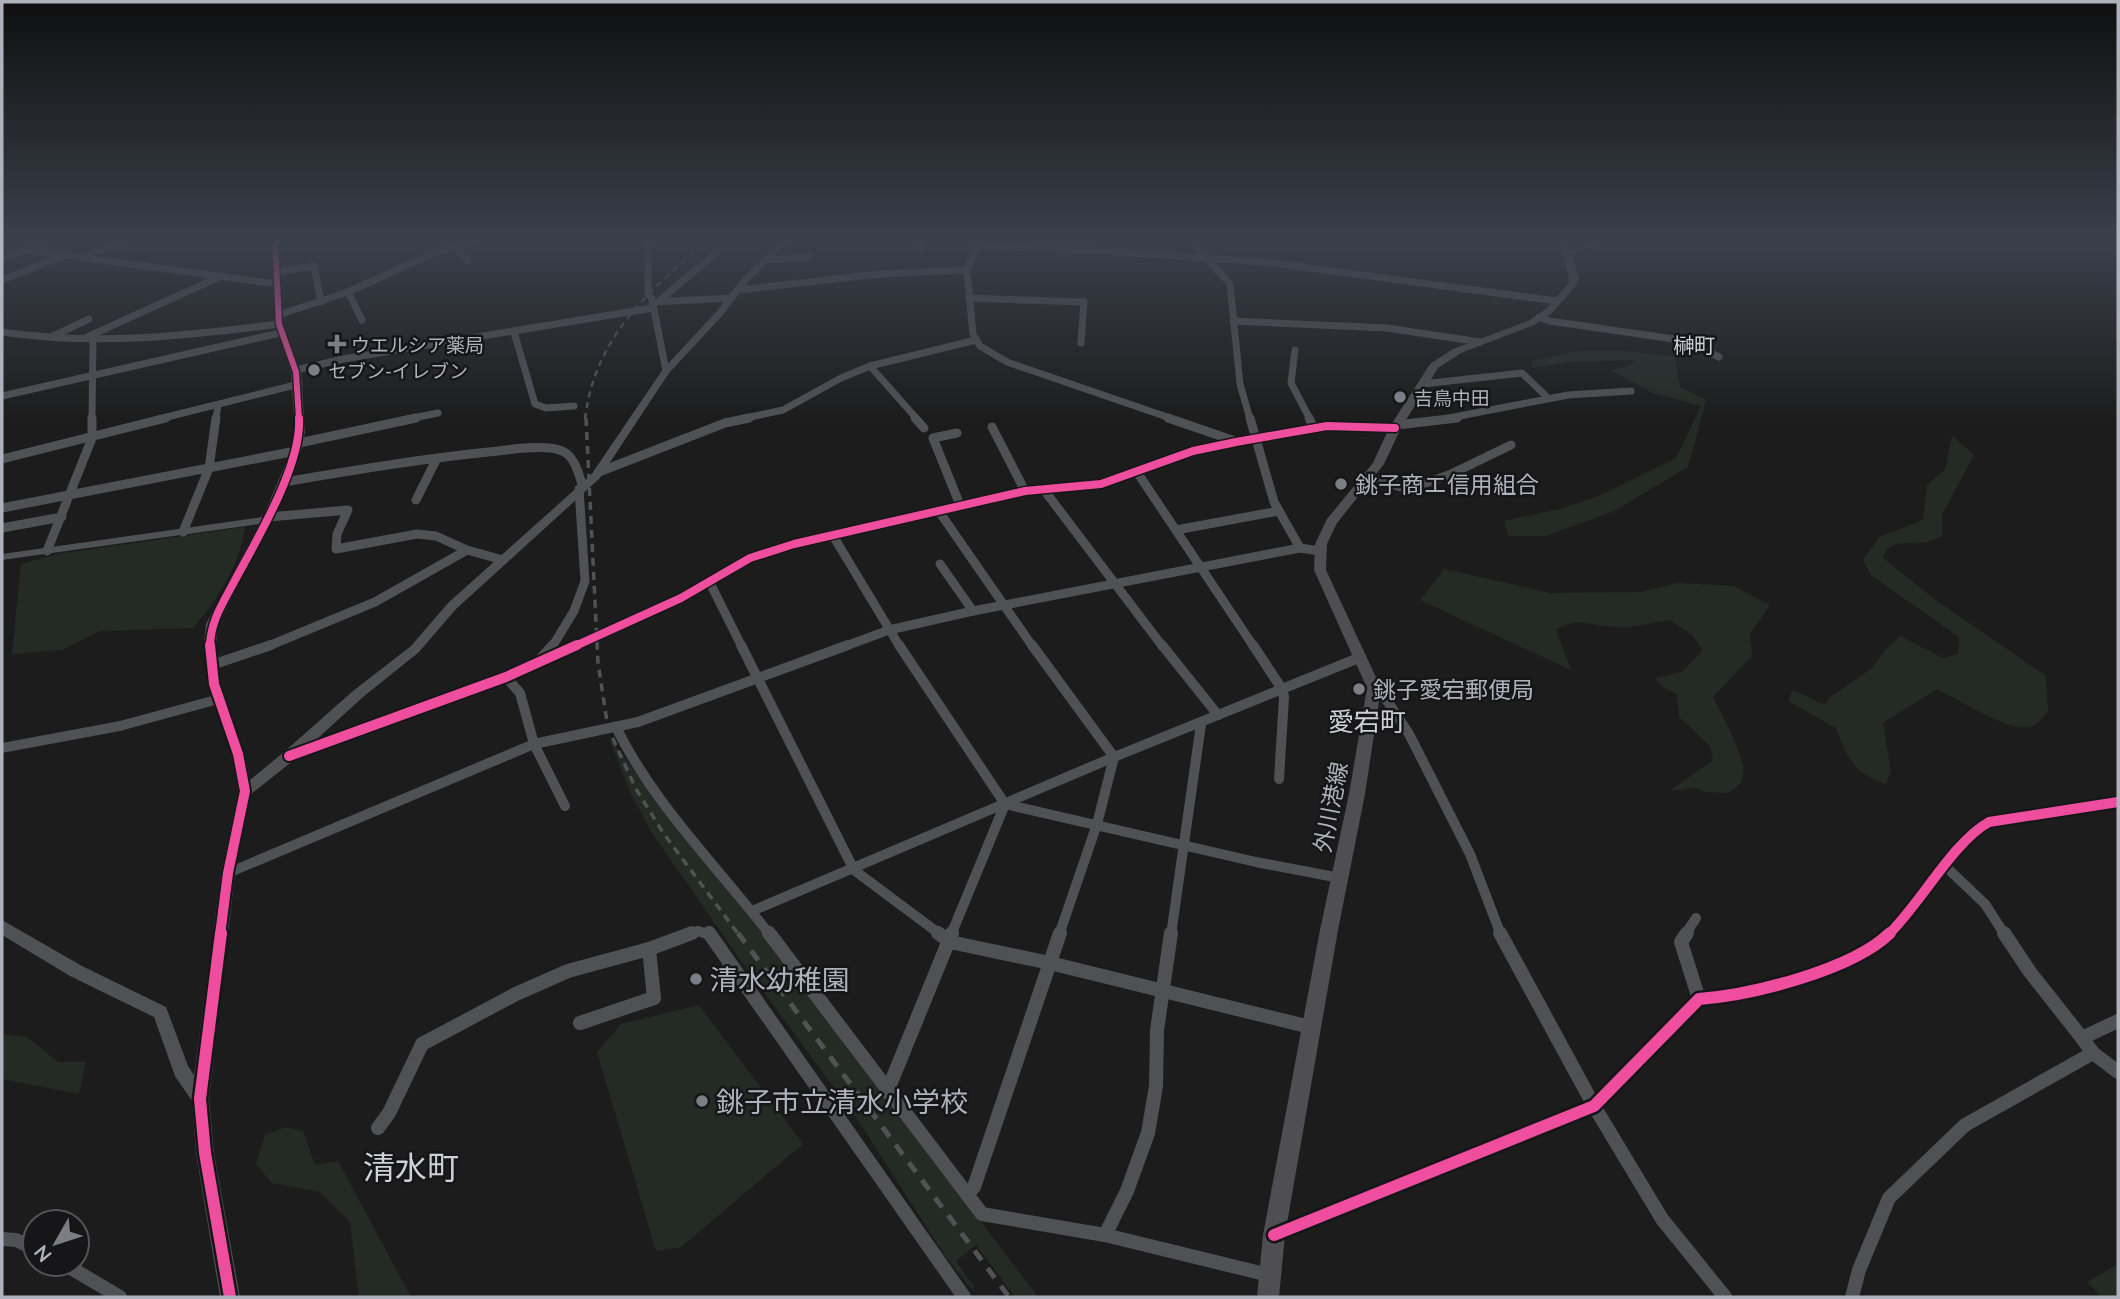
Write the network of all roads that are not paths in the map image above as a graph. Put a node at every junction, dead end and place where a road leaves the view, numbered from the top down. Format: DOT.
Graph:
graph roads {
  1 [pos="172,300"];
  2 [pos="278,300"];
  3 [pos="327,300"];
  4 [pos="352,300"];
  5 [pos="652,300"];
  6 [pos="659,300"];
  7 [pos="690,300"];
  8 [pos="730,300"];
  9 [pos="969,300"];
  10 [pos="1016,300"];
  11 [pos="1231,300"];
  12 [pos="1547,300"];
  13 [pos="1557,301"];
  14 [pos="321,302"];
  15 [pos="655,304"];
  16 [pos="1539,317"];
  17 [pos="89,319"];
  18 [pos="362,320"];
  19 [pos="1233,321"];
  20 [pos="279,324"];
  21 [pos="514,331"];
  22 [pos="4,333"];
  23 [pos="48,338"];
  24 [pos="88,340"];
  25 [pos="976,340"];
  26 [pos="1480,342"];
  27 [pos="1081,343"];
  28 [pos="1295,350"];
  29 [pos="1719,357"];
  30 [pos="870,366"];
  31 [pos="296,370"];
  32 [pos="666,371"];
  33 [pos="94,375"];
  34 [pos="299,384"];
  35 [pos="1422,384"];
  36 [pos="1631,391"];
  37 [pos="2,396"];
  38 [pos="1547,397"];
  39 [pos="218,405"];
  40 [pos="574,406"];
  41 [pos="438,413"];
  42 [pos="1396,426"];
  43 [pos="992,427"];
  44 [pos="924,428"];
  45 [pos="1314,428"];
  46 [pos="957,433"];
  47 [pos="92,438"];
  48 [pos="1255,439"];
  49 [pos="1236,442"];
  50 [pos="1511,445"];
  51 [pos="297,447"];
  52 [pos="437,458"];
  53 [pos="2,459"];
  54 [pos="209,468"];
  55 [pos="598,472"];
  56 [pos="1137,472"];
  57 [pos="1368,478"];
  58 [pos="284,482"];
  59 [pos="581,488"];
  60 [pos="1044,490"];
  61 [pos="1025,491"];
  62 [pos="71,496"];
  63 [pos="416,500"];
  64 [pos="960,505"];
  65 [pos="2,508"];
  66 [pos="938,510"];
  67 [pos="1279,511"];
  68 [pos="62,517"];
  69 [pos="268,519"];
  70 [pos="2,528"];
  71 [pos="1176,530"];
  72 [pos="183,532"];
  73 [pos="832,534"];
  74 [pos="1300,548"];
  75 [pos="467,550"];
  76 [pos="47,551"];
  77 [pos="1320,551"];
  78 [pos="2,557"];
  79 [pos="503,560"];
  80 [pos="940,564"];
  81 [pos="1200,567"];
  82 [pos="709,580"];
  83 [pos="1114,585"];
  84 [pos="1002,605"];
  85 [pos="973,611"];
  86 [pos="889,630"];
  87 [pos="1361,657"];
  88 [pos="212,665"];
  89 [pos="533,665"];
  90 [pos="506,677"];
  91 [pos="760,677"];
  92 [pos="1374,688"];
  93 [pos="1282,689"];
  94 [pos="219,699"];
  95 [pos="1218,715"];
  96 [pos="1201,724"];
  97 [pos="616,727"];
  98 [pos="534,744"];
  99 [pos="2,748"];
  100 [pos="289,756"];
  101 [pos="1114,757"];
  102 [pos="1279,779"];
  103 [pos="246,791"];
  104 [pos="2118,802"];
  105 [pos="1005,804"];
  106 [pos="565,806"];
  107 [pos="1097,824"];
  108 [pos="1186,845"];
  109 [pos="1944,865"];
  110 [pos="854,870"];
  111 [pos="228,873"];
  112 [pos="1340,878"];
  113 [pos="752,911"];
  114 [pos="1696,918"];
  115 [pos="2,927"];
  116 [pos="950,942"];
  117 [pos="649,949"];
  118 [pos="1050,963"];
  119 [pos="1165,990"];
  120 [pos="1699,999"];
  121 [pos="2118,1021"];
  122 [pos="580,1023"];
  123 [pos="1310,1027"];
  124 [pos="2082,1038"];
  125 [pos="2093,1053"];
  126 [pos="2118,1072"];
  127 [pos="887,1092"];
  128 [pos="200,1099"];
  129 [pos="1594,1106"];
  130 [pos="378,1128"];
  131 [pos="967,1194"];
  132 [pos="1105,1235"];
  133 [pos="1274,1235"];
  134 [pos="2,1239"];
  135 [pos="21,1242"];
  136 [pos="1269,1275"];
  137 [pos="88,1278"];
  138 [pos="120,1297"];
  139 [pos="230,1297"];
  140 [pos="964,1297"];
  141 [pos="1268,1297"];
  142 [pos="1725,1297"];
  143 [pos="1852,1297"];
  1 -- 24 [label="street"];
  2 -- 20 [label="street"];
  3 -- 14 [label="street"];
  4 -- 18 [label="street"];
  5 -- 15 [label="street"];
  6 -- 15 [label="street"];
  7 -- 15 [label="street"];
  8 -- 32 [label="street"];
  9 -- 25 [label="street"];
  10 -- 27 [label="street"];
  11 -- 19 [label="street"];
  12 -- 13 [label="street"];
  13 -- 16 [label="main road"];
  14 -- 20 [label="street"];
  15 -- 21 [label="street"];
  15 -- 32 [label="street"];
  16 -- 26 [label="main road"];
  16 -- 29 [label="street"];
  17 -- 23 [label="street"];
  19 -- 26 [label="street"];
  19 -- 48 [label="street"];
  20 -- 24 [label="street"];
  20 -- 31 [label="street"];
  20 -- 33 [label="street"];
  21 -- 31 [label="street"];
  21 -- 40 [label="street"];
  22 -- 23 [label="street"];
  23 -- 24 [label="street"];
  24 -- 33 [label="street"];
  25 -- 30 [label="street"];
  25 -- 49 [label="street"];
  26 -- 35 [label="main road"];
  28 -- 45 [label="street"];
  30 -- 44 [label="street"];
  30 -- 55 [label="street"];
  31 -- 34 [label="street"];
  32 -- 55 [label="street"];
  33 -- 37 [label="street"];
  33 -- 47 [label="street"];
  34 -- 39 [label="street"];
  34 -- 51 [label="street"];
  35 -- 38 [label="street"];
  35 -- 42 [label="main road"];
  36 -- 38 [label="street"];
  38 -- 42 [label="street"];
  39 -- 47 [label="street"];
  39 -- 54 [label="street"];
  41 -- 51 [label="street"];
  42 -- 45 [label="street"];
  42 -- 57 [label="main road"];
  43 -- 61 [label="street"];
  45 -- 48 [label="street"];
  46 -- 64 [label="street"];
  47 -- 53 [label="street"];
  47 -- 62 [label="street"];
  48 -- 49 [label="street"];
  48 -- 67 [label="street"];
  49 -- 56 [label="street"];
  50 -- 57 [label="street"];
  51 -- 54 [label="street"];
  51 -- 58 [label="street"];
  52 -- 58 [label="street"];
  52 -- 59 [label="street"];
  52 -- 63 [label="street"];
  54 -- 62 [label="street"];
  54 -- 72 [label="street"];
  55 -- 59 [label="street"];
  56 -- 60 [label="street"];
  56 -- 71 [label="street"];
  57 -- 77 [label="main road"];
  58 -- 69 [label="street"];
  59 -- 79 [label="street"];
  59 -- 89 [label="street"];
  60 -- 61 [label="street"];
  60 -- 83 [label="street"];
  61 -- 64 [label="street"];
  62 -- 65 [label="street"];
  62 -- 68 [label="street"];
  64 -- 66 [label="street"];
  66 -- 73 [label="street"];
  66 -- 84 [label="street"];
  67 -- 71 [label="street"];
  67 -- 74 [label="street"];
  68 -- 70 [label="street"];
  68 -- 76 [label="street"];
  69 -- 72 [label="street"];
  69 -- 75 [label="street"];
  69 -- 88 [label="street"];
  71 -- 81 [label="street"];
  72 -- 76 [label="street"];
  73 -- 82 [label="street"];
  73 -- 86 [label="street"];
  74 -- 77 [label="street"];
  74 -- 81 [label="street"];
  75 -- 79 [label="street"];
  75 -- 88 [label="street"];
  76 -- 78 [label="street"];
  77 -- 87 [label="main road"];
  79 -- 100 [label="street"];
  80 -- 85 [label="street"];
  81 -- 83 [label="street"];
  81 -- 93 [label="street"];
  82 -- 89 [label="street"];
  82 -- 91 [label="street"];
  83 -- 84 [label="street"];
  83 -- 95 [label="street"];
  84 -- 85 [label="street"];
  84 -- 101 [label="street"];
  85 -- 86 [label="street"];
  86 -- 91 [label="street"];
  86 -- 105 [label="street"];
  87 -- 92 [label="main road"];
  87 -- 93 [label="street"];
  88 -- 94 [label="street"];
  89 -- 90 [label="street"];
  90 -- 98 [label="street"];
  90 -- 100 [label="street"];
  91 -- 97 [label="street"];
  91 -- 110 [label="street"];
  92 -- 112 [label="main road, 外川港線"];
  92 -- 129 [label="street"];
  93 -- 95 [label="street"];
  93 -- 102 [label="street"];
  94 -- 99 [label="street"];
  94 -- 103 [label="street"];
  95 -- 96 [label="street"];
  96 -- 101 [label="street"];
  96 -- 108 [label="street"];
  97 -- 98 [label="street"];
  97 -- 113 [label="street"];
  98 -- 106 [label="street"];
  98 -- 111 [label="street"];
  100 -- 103 [label="street"];
  101 -- 105 [label="street"];
  101 -- 107 [label="street"];
  103 -- 111 [label="street"];
  104 -- 109 [label="street"];
  105 -- 107 [label="street"];
  105 -- 110 [label="street"];
  105 -- 116 [label="street"];
  107 -- 108 [label="street"];
  107 -- 118 [label="street"];
  108 -- 112 [label="street"];
  108 -- 119 [label="street"];
  109 -- 120 [label="street"];
  109 -- 124 [label="street"];
  110 -- 113 [label="street"];
  110 -- 116 [label="street"];
  111 -- 128 [label="street"];
  112 -- 123 [label="main road, 外川港線"];
  113 -- 127 [label="street"];
  114 -- 120 [label="street"];
  115 -- 128 [label="street"];
  116 -- 118 [label="street"];
  116 -- 127 [label="street"];
  117 -- 122 [label="street"];
  117 -- 130 [label="street"];
  117 -- 140 [label="street"];
  118 -- 119 [label="street"];
  118 -- 131 [label="street"];
  119 -- 123 [label="street"];
  119 -- 132 [label="street"];
  120 -- 129 [label="street"];
  121 -- 124 [label="street"];
  123 -- 133 [label="main road, 外川港線"];
  124 -- 125 [label="street"];
  125 -- 126 [label="street"];
  125 -- 143 [label="street"];
  127 -- 131 [label="street"];
  128 -- 139 [label="street"];
  129 -- 133 [label="street"];
  129 -- 142 [label="street"];
  131 -- 132 [label="street"];
  132 -- 136 [label="street"];
  133 -- 136 [label="main road, 外川港線"];
  134 -- 135 [label="street"];
  136 -- 141 [label="main road, 外川港線"];
  137 -- 138 [label="street"];
}
